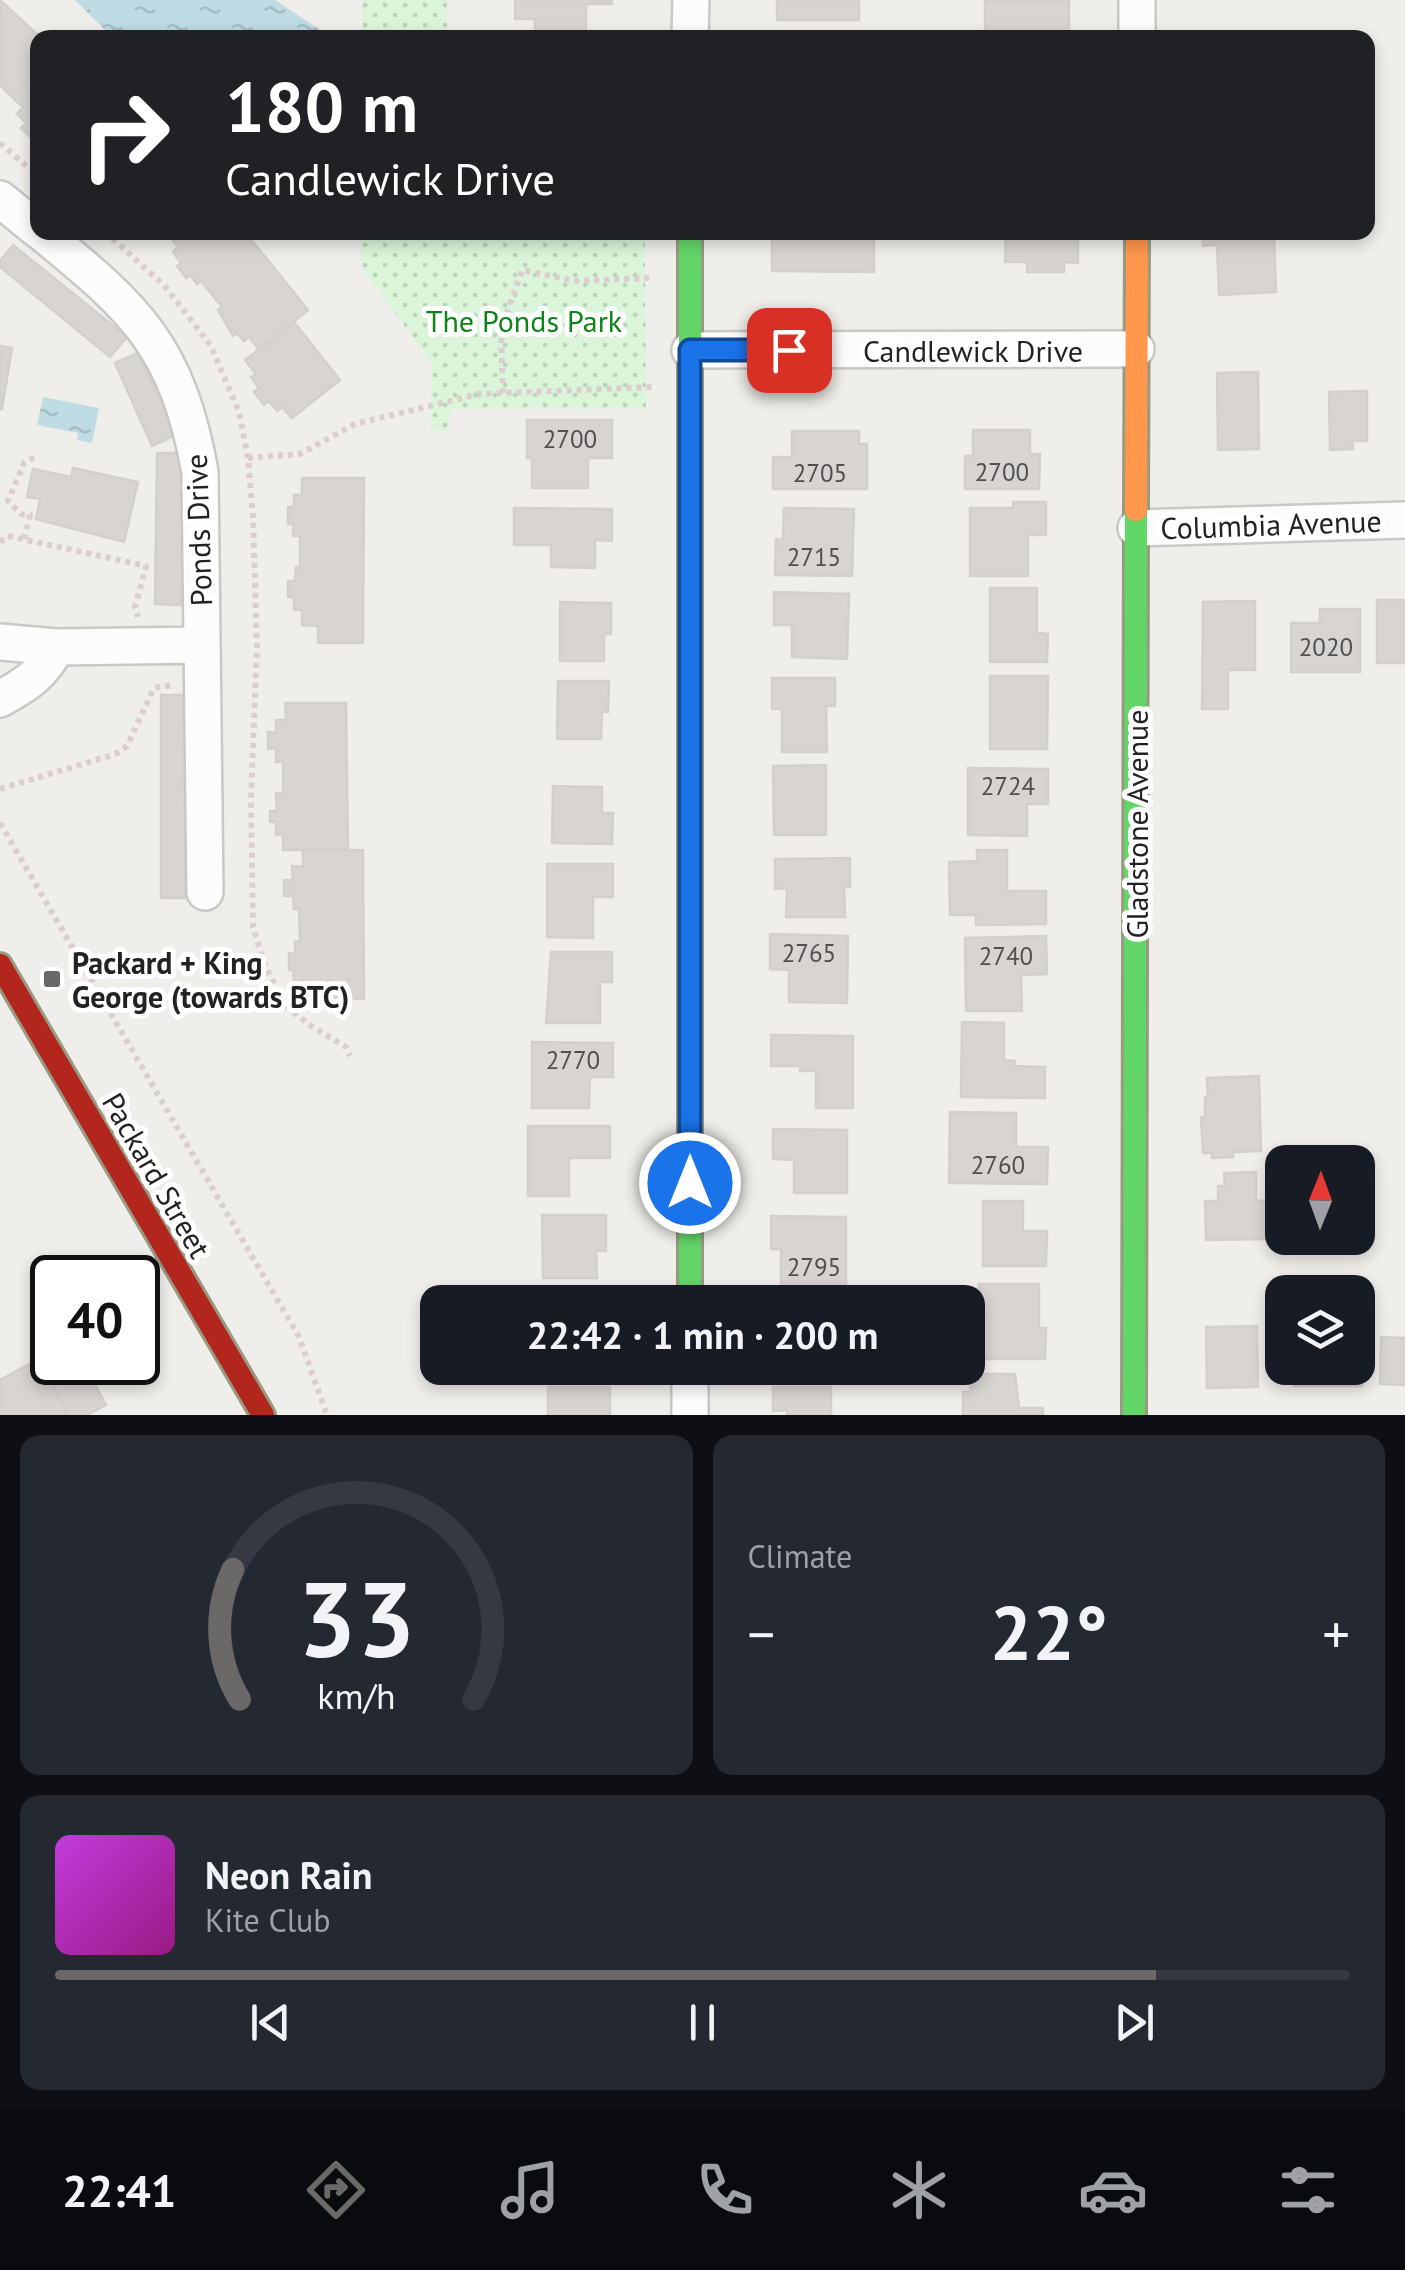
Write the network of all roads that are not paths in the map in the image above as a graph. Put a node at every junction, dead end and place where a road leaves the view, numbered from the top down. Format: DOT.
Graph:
graph roads {
  1 [pos="690,0"];
  2 [pos="1138,0"];
  3 [pos="690,30"];
  4 [pos="1137,30"];
  5 [pos="0,199"];
  6 [pos="30,224"];
  7 [pos="50,240"];
  8 [pos="690,240"];
  9 [pos="1136,240"];
  10 [pos="1136,349"];
  11 [pos="690,350"];
  12 [pos="1405,520"];
  13 [pos="1136,528"];
  14 [pos="0,642"];
  15 [pos="202,645"];
  16 [pos="56,647"];
  17 [pos="0,699"];
  18 [pos="204,892"];
  19 [pos="0,966"];
  20 [pos="690,1285"];
  21 [pos="690,1385"];
  22 [pos="262,1415"];
  23 [pos="690,1415"];
  24 [pos="1134,1415"];
  1 -- 3 [label="street"];
  2 -- 4 [label="street"];
  5 -- 6 [label="street, Ponds Drive"];
  7 -- 15 [label="street, Ponds Drive"];
  8 -- 11 [label="street"];
  9 -- 10 [label="street, Gladstone Avenue"];
  10 -- 11 [label="street, Candlewick Drive"];
  10 -- 13 [label="street, Gladstone Avenue"];
  11 -- 20 [label="street"];
  12 -- 13 [label="street, Columbia Avenue"];
  13 -- 24 [label="street, Gladstone Avenue"];
  14 -- 16 [label="street, Ponds Drive"];
  15 -- 16 [label="street, Ponds Drive"];
  15 -- 18 [label="street, Ponds Drive"];
  16 -- 17 [label="street"];
  19 -- 22 [label="street, Packard Street"];
  21 -- 23 [label="street"];
}
